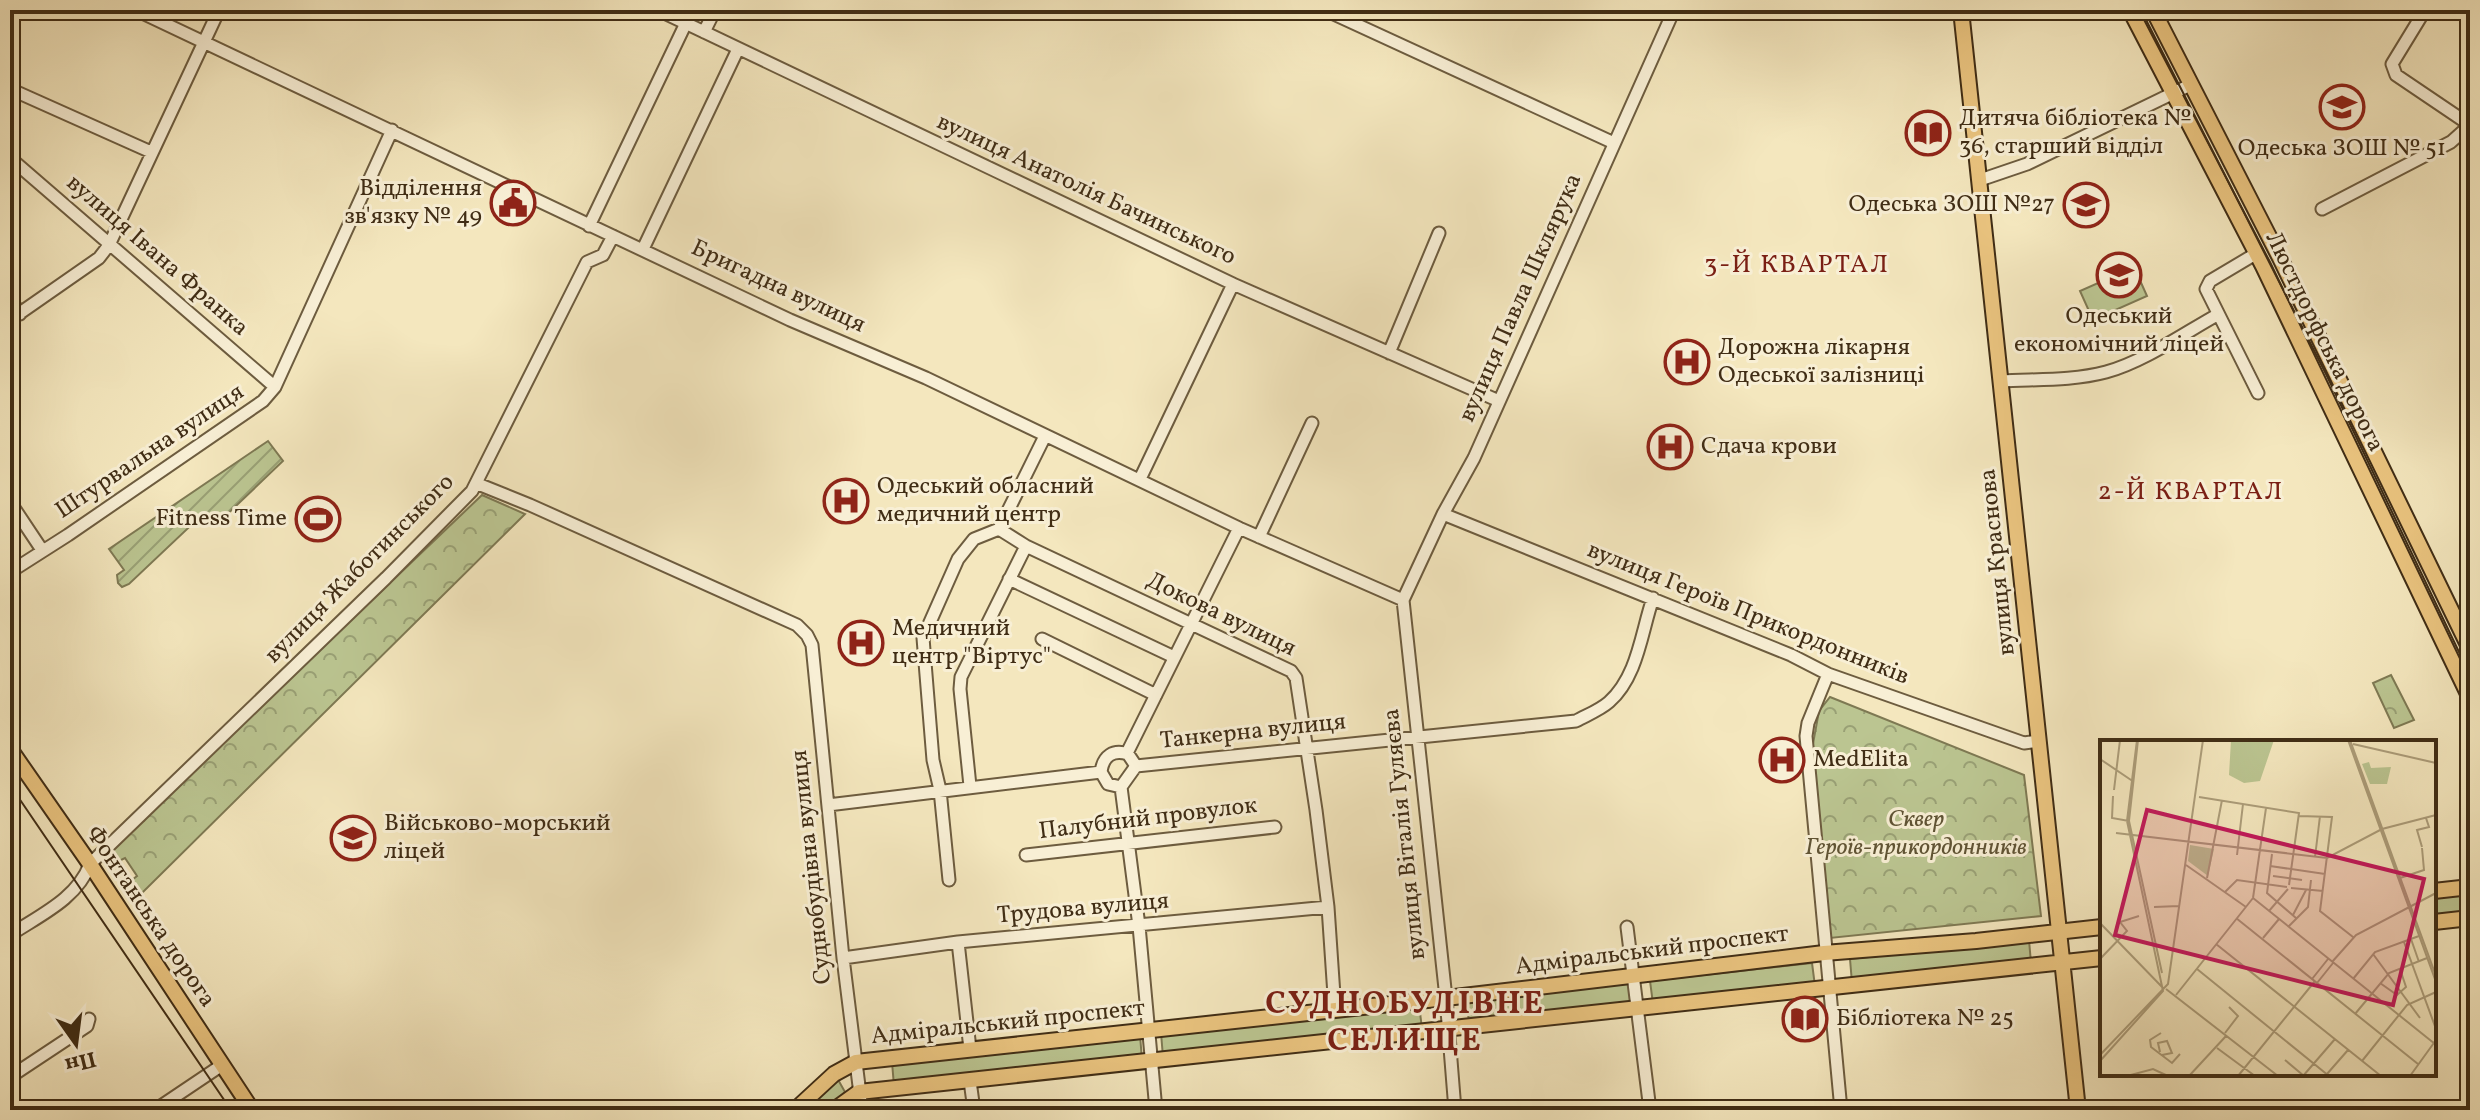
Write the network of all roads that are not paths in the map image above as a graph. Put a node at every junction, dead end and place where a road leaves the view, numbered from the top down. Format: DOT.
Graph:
graph roads {
  1 [pos="136,10"];
  2 [pos="219,10"];
  3 [pos="658,10"];
  4 [pos="715,10"];
  5 [pos="1325,10"];
  6 [pos="1674,10"];
  7 [pos="1961,10"];
  8 [pos="2130,10"];
  9 [pos="2153,10"];
  10 [pos="2425,10"];
  11 [pos="686,23"];
  12 [pos="704,32"];
  13 [pos="202,43"];
  14 [pos="738,49"];
  15 [pos="2190,85"];
  16 [pos="10,89"];
  17 [pos="2174,94"];
  18 [pos="2470,125"];
  19 [pos="392,130"];
  20 [pos="1614,143"];
  21 [pos="151,152"];
  22 [pos="10,158"];
  23 [pos="1980,180"];
  24 [pos="2322,209"];
  25 [pos="589,226"];
  26 [pos="1439,233"];
  27 [pos="609,234"];
  28 [pos="109,245"];
  29 [pos="643,249"];
  30 [pos="2257,253"];
  31 [pos="1233,284"];
  32 [pos="10,299"];
  33 [pos="2217,315"];
  34 [pos="15,317"];
  35 [pos="1389,353"];
  36 [pos="2001,381"];
  37 [pos="275,387"];
  38 [pos="2258,393"];
  39 [pos="1499,401"];
  40 [pos="1312,423"];
  41 [pos="1045,436"];
  42 [pos="1140,479"];
  43 [pos="478,484"];
  44 [pos="10,502"];
  45 [pos="1443,514"];
  46 [pos="1239,528"];
  47 [pos="999,529"];
  48 [pos="1259,537"];
  49 [pos="1026,546"];
  50 [pos="42,550"];
  51 [pos="10,572"];
  52 [pos="1009,579"];
  53 [pos="1653,598"];
  54 [pos="1403,600"];
  55 [pos="1192,623"];
  56 [pos="1042,639"];
  57 [pos="2470,649"];
  58 [pos="1174,657"];
  59 [pos="1828,674"];
  60 [pos="1156,695"];
  61 [pos="2470,698"];
  62 [pos="1416,738"];
  63 [pos="2039,741"];
  64 [pos="10,749"];
  65 [pos="1306,749"];
  66 [pos="1127,753"];
  67 [pos="1136,766"];
  68 [pos="1101,772"];
  69 [pos="970,786"];
  70 [pos="1121,787"];
  71 [pos="940,790"];
  72 [pos="828,805"];
  73 [pos="1275,827"];
  74 [pos="1129,843"];
  75 [pos="1026,855"];
  76 [pos="90,864"];
  77 [pos="949,880"];
  78 [pos="2470,887"];
  79 [pos="2436,891"];
  80 [pos="1328,907"];
  81 [pos="2470,918"];
  82 [pos="2436,922"];
  83 [pos="1139,926"];
  84 [pos="1627,927"];
  85 [pos="2100,927"];
  86 [pos="2060,932"];
  87 [pos="10,935"];
  88 [pos="958,942"];
  89 [pos="1824,953"];
  90 [pos="843,958"];
  91 [pos="2100,958"];
  92 [pos="2062,962"];
  93 [pos="1633,976"];
  94 [pos="1828,987"];
  95 [pos="1446,998"];
  96 [pos="1638,1008"];
  97 [pos="1335,1010"];
  98 [pos="89,1019"];
  99 [pos="1149,1030"];
  100 [pos="1449,1030"];
  101 [pos="970,1049"];
  102 [pos="1152,1061"];
  103 [pos="856,1062"];
  104 [pos="222,1065"];
  105 [pos="10,1077"];
  106 [pos="970,1081"];
  107 [pos="859,1092"];
  108 [pos="155,1110"];
  109 [pos="252,1110"];
  110 [pos="795,1110"];
  111 [pos="834,1110"];
  112 [pos="862,1110"];
  113 [pos="974,1110"];
  114 [pos="1156,1110"];
  115 [pos="1455,1110"];
  116 [pos="1650,1110"];
  117 [pos="1841,1110"];
  118 [pos="2078,1110"];
  1 -- 13 [label="street, Бригадна вулиця"];
  2 -- 13 [label="street"];
  3 -- 11 [label="street, вулиця Анатолія Бачинського"];
  4 -- 12 [label="street"];
  5 -- 20 [label="street"];
  6 -- 20 [label="street, вулиця Павла Шклярука"];
  7 -- 23 [label="main road, вулиця Краснова"];
  8 -- 17 [label="main road, Люстдорфська дорога"];
  9 -- 15 [label="main road, Люстдорфська дорога"];
  10 -- 18 [label="street"];
  11 -- 12 [label="street, вулиця Анатолія Бачинського"];
  11 -- 25 [label="street"];
  12 -- 14 [label="street, вулиця Анатолія Бачинського"];
  13 -- 19 [label="street, Бригадна вулиця"];
  13 -- 21 [label="street"];
  14 -- 29 [label="street"];
  14 -- 31 [label="street, вулиця Анатолія Бачинського"];
  15 -- 17 [label="street"];
  15 -- 57 [label="main road, Люстдорфська дорога"];
  16 -- 21 [label="street"];
  17 -- 23 [label="street"];
  17 -- 30 [label="main road, Люстдорфська дорога"];
  18 -- 24 [label="street"];
  19 -- 25 [label="street, Бригадна вулиця"];
  19 -- 37 [label="street, Штурвальна вулиця"];
  20 -- 39 [label="street, вулиця Павла Шклярука"];
  21 -- 28 [label="street"];
  22 -- 28 [label="street, вулиця Івана Франка"];
  23 -- 36 [label="main road, вулиця Краснова"];
  25 -- 27 [label="street, Бригадна вулиця"];
  26 -- 35 [label="street"];
  27 -- 29 [label="street, Бригадна вулиця"];
  27 -- 43 [label="street, вулиця Жаботинського"];
  28 -- 34 [label="street"];
  28 -- 37 [label="street, вулиця Івана Франка"];
  29 -- 41 [label="street, Бригадна вулиця"];
  30 -- 33 [label="street"];
  30 -- 61 [label="main road, Люстдорфська дорога"];
  31 -- 35 [label="street, вулиця Анатолія Бачинського"];
  31 -- 42 [label="street"];
  32 -- 34 [label="street"];
  33 -- 36 [label="street"];
  33 -- 38 [label="street"];
  35 -- 39 [label="street, вулиця Анатолія Бачинського"];
  36 -- 63 [label="main road, вулиця Краснова"];
  37 -- 50 [label="street, Штурвальна вулиця"];
  39 -- 45 [label="street, вулиця Павла Шклярука"];
  40 -- 48 [label="street"];
  41 -- 42 [label="street, Бригадна вулиця"];
  41 -- 47 [label="street"];
  42 -- 46 [label="street, Бригадна вулиця"];
  43 -- 72 [label="street, Суднобудівна вулиця"];
  43 -- 76 [label="street, вулиця Жаботинського"];
  44 -- 50 [label="street"];
  45 -- 53 [label="street, вулиця Героїв Прикордонників"];
  45 -- 54 [label="street, вулиця Павла Шклярука"];
  46 -- 48 [label="street, Бригадна вулиця"];
  46 -- 55 [label="street"];
  47 -- 49 [label="street, Докова вулиця"];
  47 -- 71 [label="street"];
  48 -- 54 [label="street, Бригадна вулиця"];
  49 -- 52 [label="street"];
  49 -- 55 [label="street, Докова вулиця"];
  50 -- 51 [label="street, Штурвальна вулиця"];
  52 -- 58 [label="street"];
  52 -- 69 [label="street"];
  53 -- 59 [label="street, вулиця Героїв Прикордонників"];
  53 -- 62 [label="street, Танкерна вулиця"];
  54 -- 62 [label="street, вулиця Віталія Гуляєва"];
  55 -- 58 [label="street"];
  55 -- 65 [label="street, Докова вулиця"];
  56 -- 60 [label="street"];
  58 -- 60 [label="street"];
  59 -- 63 [label="street, вулиця Героїв Прикордонників"];
  59 -- 89 [label="street"];
  60 -- 66 [label="street"];
  62 -- 65 [label="street, Танкерна вулиця"];
  62 -- 95 [label="street, вулиця Віталія Гуляєва"];
  63 -- 86 [label="main road, вулиця Краснова"];
  64 -- 76 [label="main road, Фонтанська дорога"];
  65 -- 67 [label="street, Танкерна вулиця"];
  65 -- 80 [label="street, Докова вулиця"];
  66 -- 67 [label="street"];
  66 -- 68 [label="street"];
  67 -- 70 [label="street"];
  68 -- 69 [label="street"];
  68 -- 70 [label="street"];
  69 -- 71 [label="street"];
  70 -- 74 [label="street"];
  71 -- 72 [label="street"];
  71 -- 77 [label="street"];
  72 -- 90 [label="street, Суднобудівна вулиця"];
  73 -- 74 [label="street, Палубний провулок"];
  74 -- 75 [label="street, Палубний провулок"];
  74 -- 83 [label="street"];
  76 -- 87 [label="street, вулиця Жаботинського"];
  76 -- 104 [label="main road, Фонтанська дорога"];
  78 -- 79 [label="main road"];
  80 -- 83 [label="street, Трудова вулиця"];
  80 -- 97 [label="street, Докова вулиця"];
  81 -- 82 [label="main road"];
  83 -- 88 [label="street, Трудова вулиця"];
  83 -- 99 [label="street"];
  84 -- 93 [label="street"];
  85 -- 86 [label="main road, Адміральський проспект"];
  86 -- 89 [label="main road, Адміральський проспект"];
  86 -- 92 [label="main road, вулиця Краснова"];
  88 -- 90 [label="street, Трудова вулиця"];
  88 -- 101 [label="street"];
  89 -- 93 [label="main road, Адміральський проспект"];
  89 -- 94 [label="street"];
  90 -- 103 [label="street, Суднобудівна вулиця"];
  91 -- 92 [label="main road"];
  92 -- 94 [label="main road"];
  92 -- 118 [label="main road, вулиця Краснова"];
  93 -- 95 [label="main road, Адміральський проспект"];
  93 -- 96 [label="street"];
  94 -- 96 [label="main road"];
  94 -- 117 [label="street"];
  95 -- 97 [label="main road, Адміральський проспект"];
  95 -- 100 [label="street, вулиця Віталія Гуляєва"];
  96 -- 100 [label="main road"];
  96 -- 116 [label="street"];
  97 -- 99 [label="main road, Адміральський проспект"];
  98 -- 105 [label="street"];
  99 -- 101 [label="main road, Адміральський проспект"];
  99 -- 102 [label="street"];
  100 -- 102 [label="main road"];
  100 -- 115 [label="street, вулиця Віталія Гуляєва"];
  101 -- 103 [label="main road, Адміральський проспект"];
  102 -- 106 [label="main road"];
  102 -- 114 [label="street"];
  103 -- 107 [label="street, Суднобудівна вулиця"];
  103 -- 110 [label="main road, Адміральський проспект"];
  104 -- 108 [label="street"];
  104 -- 109 [label="main road, Фонтанська дорога"];
  106 -- 107 [label="main road"];
  106 -- 113 [label="street"];
  107 -- 111 [label="main road"];
  107 -- 112 [label="street, Суднобудівна вулиця"];
}
